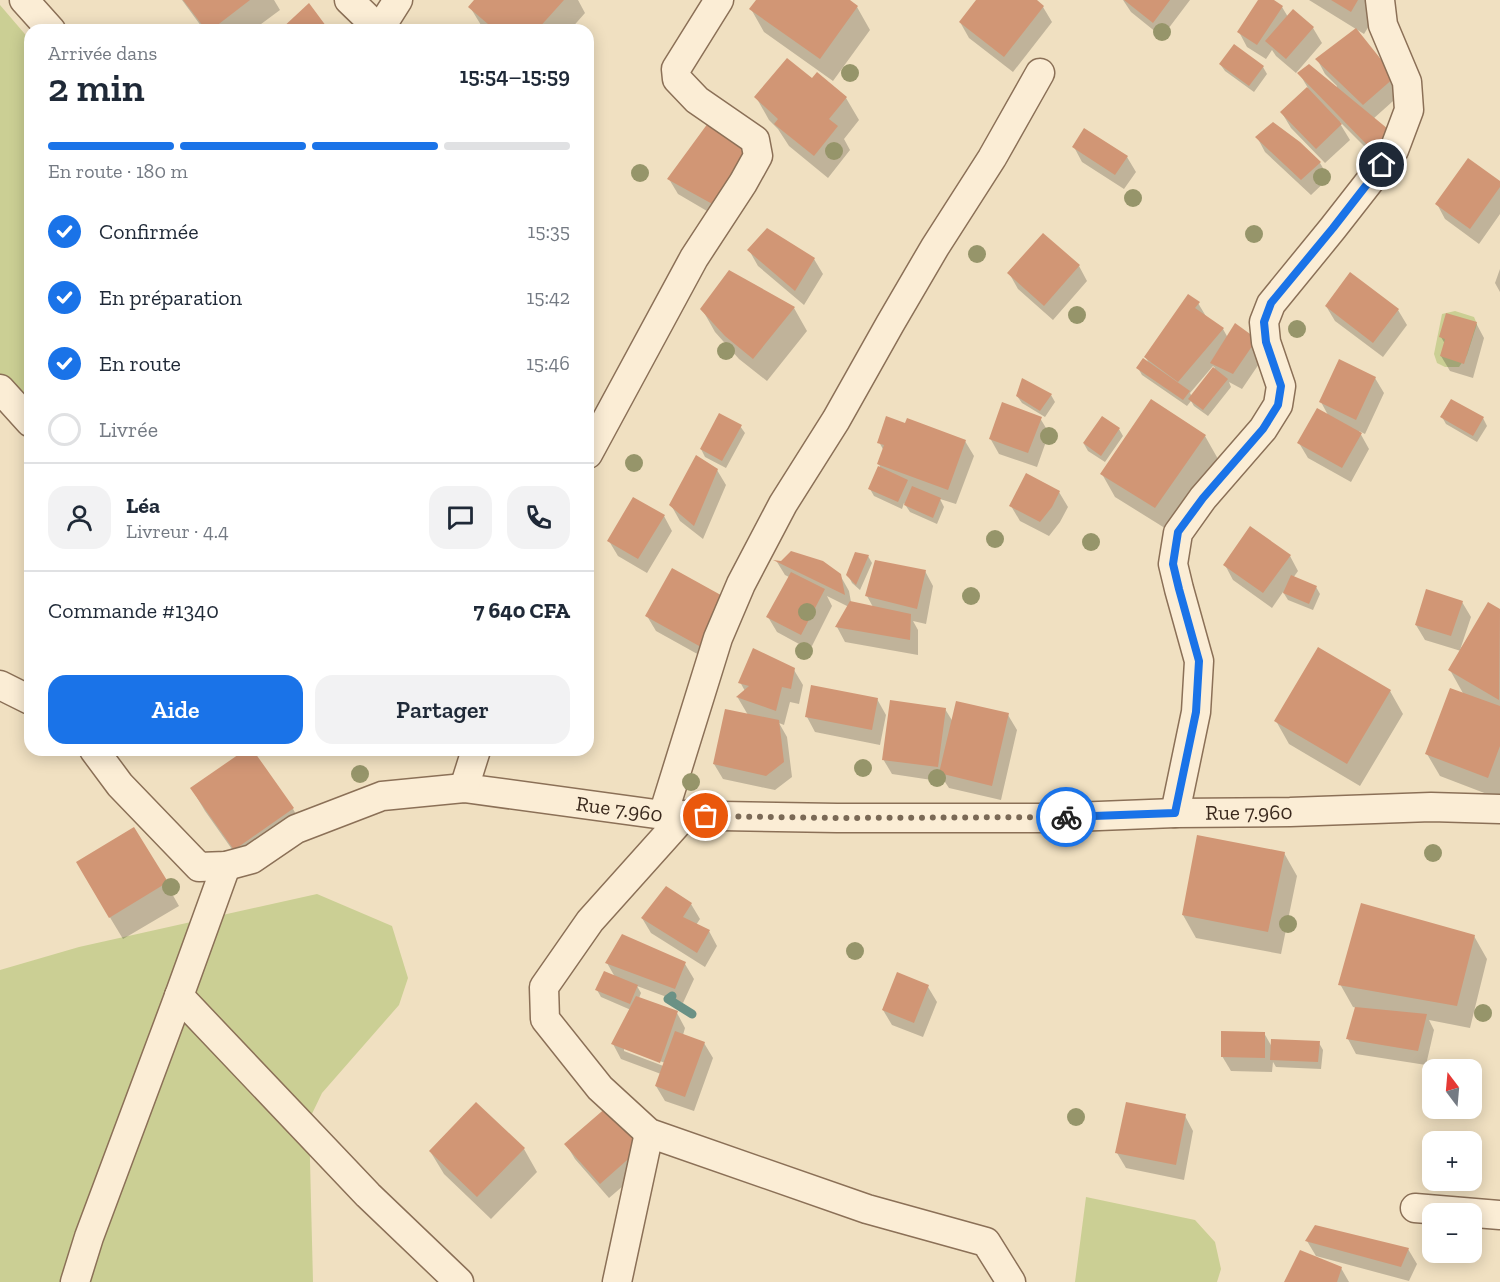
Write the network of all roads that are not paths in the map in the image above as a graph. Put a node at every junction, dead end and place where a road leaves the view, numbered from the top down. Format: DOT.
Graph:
graph roads {
  1 [pos="24,0"];
  2 [pos="349,0"];
  3 [pos="398,0"];
  4 [pos="719,0"];
  5 [pos="1380,0"];
  6 [pos="46,24"];
  7 [pos="373,24"];
  8 [pos="383,24"];
  9 [pos="1040,73"];
  10 [pos="0,389"];
  11 [pos="24,415"];
  12 [pos="594,443"];
  13 [pos="0,685"];
  14 [pos="24,697"];
  15 [pos="99,756"];
  16 [pos="474,756"];
  17 [pos="464,788"];
  18 [pos="1500,809"];
  19 [pos="1175,813"];
  20 [pos="674,815"];
  21 [pos="226,866"];
  22 [pos="179,996"];
  23 [pos="649,1133"];
  24 [pos="1415,1208"];
  25 [pos="1500,1215"];
  26 [pos="75,1282"];
  27 [pos="459,1282"];
  28 [pos="617,1282"];
  29 [pos="1011,1282"];
  1 -- 6 [label="street"];
  2 -- 7 [label="street"];
  3 -- 8 [label="street"];
  4 -- 12 [label="street"];
  5 -- 19 [label="street"];
  9 -- 20 [label="street"];
  10 -- 11 [label="street"];
  13 -- 14 [label="street"];
  15 -- 21 [label="street, Rue 7.960"];
  16 -- 17 [label="street"];
  17 -- 20 [label="street, Rue 7.960"];
  17 -- 21 [label="street, Rue 7.960"];
  18 -- 19 [label="street, Rue 7.960"];
  19 -- 20 [label="street, Rue 7.960"];
  20 -- 23 [label="street"];
  21 -- 22 [label="street"];
  22 -- 26 [label="street"];
  22 -- 27 [label="street"];
  23 -- 28 [label="street"];
  23 -- 29 [label="street"];
  24 -- 25 [label="street"];
}
